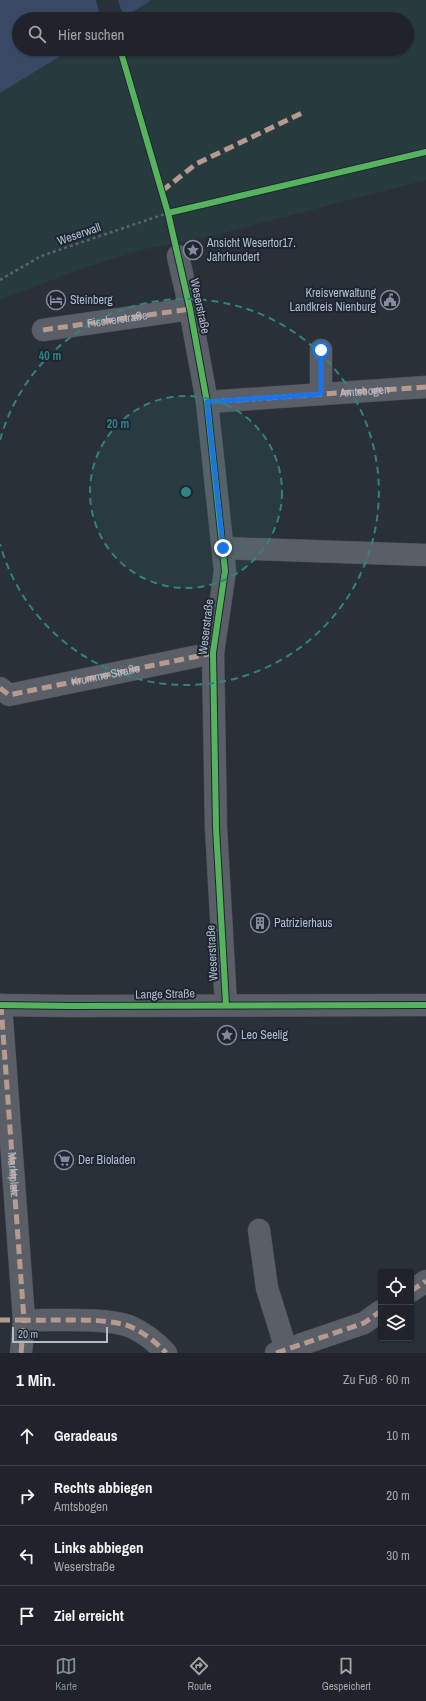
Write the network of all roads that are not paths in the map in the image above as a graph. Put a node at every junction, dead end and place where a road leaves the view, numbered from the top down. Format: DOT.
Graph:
graph roads {
  1 [pos="178,256"];
  2 [pos="190,309"];
  3 [pos="43,330"];
  4 [pos="321,350"];
  5 [pos="426,387"];
  6 [pos="321,394"];
  7 [pos="207,402"];
  8 [pos="223,548"];
  9 [pos="426,555"];
  10 [pos="213,653"];
  11 [pos="0,688"];
  12 [pos="0,1004"];
  13 [pos="226,1005"];
  14 [pos="426,1005"];
  15 [pos="259,1230"];
  16 [pos="426,1281"];
  17 [pos="414,1289"];
  18 [pos="378,1313"];
  19 [pos="24,1320"];
  20 [pos="281,1351"];
  21 [pos="22,1353"];
  22 [pos="166,1353"];
  1 -- 2 [label="street, Weserstraße"];
  2 -- 3 [label="street, Fischerstraße"];
  2 -- 7 [label="street, Weserstraße"];
  4 -- 6 [label="street"];
  5 -- 6 [label="street, Amtsbogen"];
  6 -- 7 [label="street, Amtsbogen"];
  7 -- 8 [label="street, Weserstraße"];
  8 -- 9 [label="street"];
  8 -- 10 [label="street, Weserstraße"];
  10 -- 11 [label="street, Krumme Straße"];
  10 -- 13 [label="street, Weserstraße"];
  12 -- 13 [label="street, Lange Straße"];
  12 -- 19 [label="street, Marktplatz"];
  13 -- 14 [label="street, Lange Straße"];
  15 -- 20 [label="street"];
  16 -- 17 [label="street"];
  18 -- 20 [label="street"];
  19 -- 21 [label="street, Marktplatz"];
  19 -- 22 [label="street"];
}
